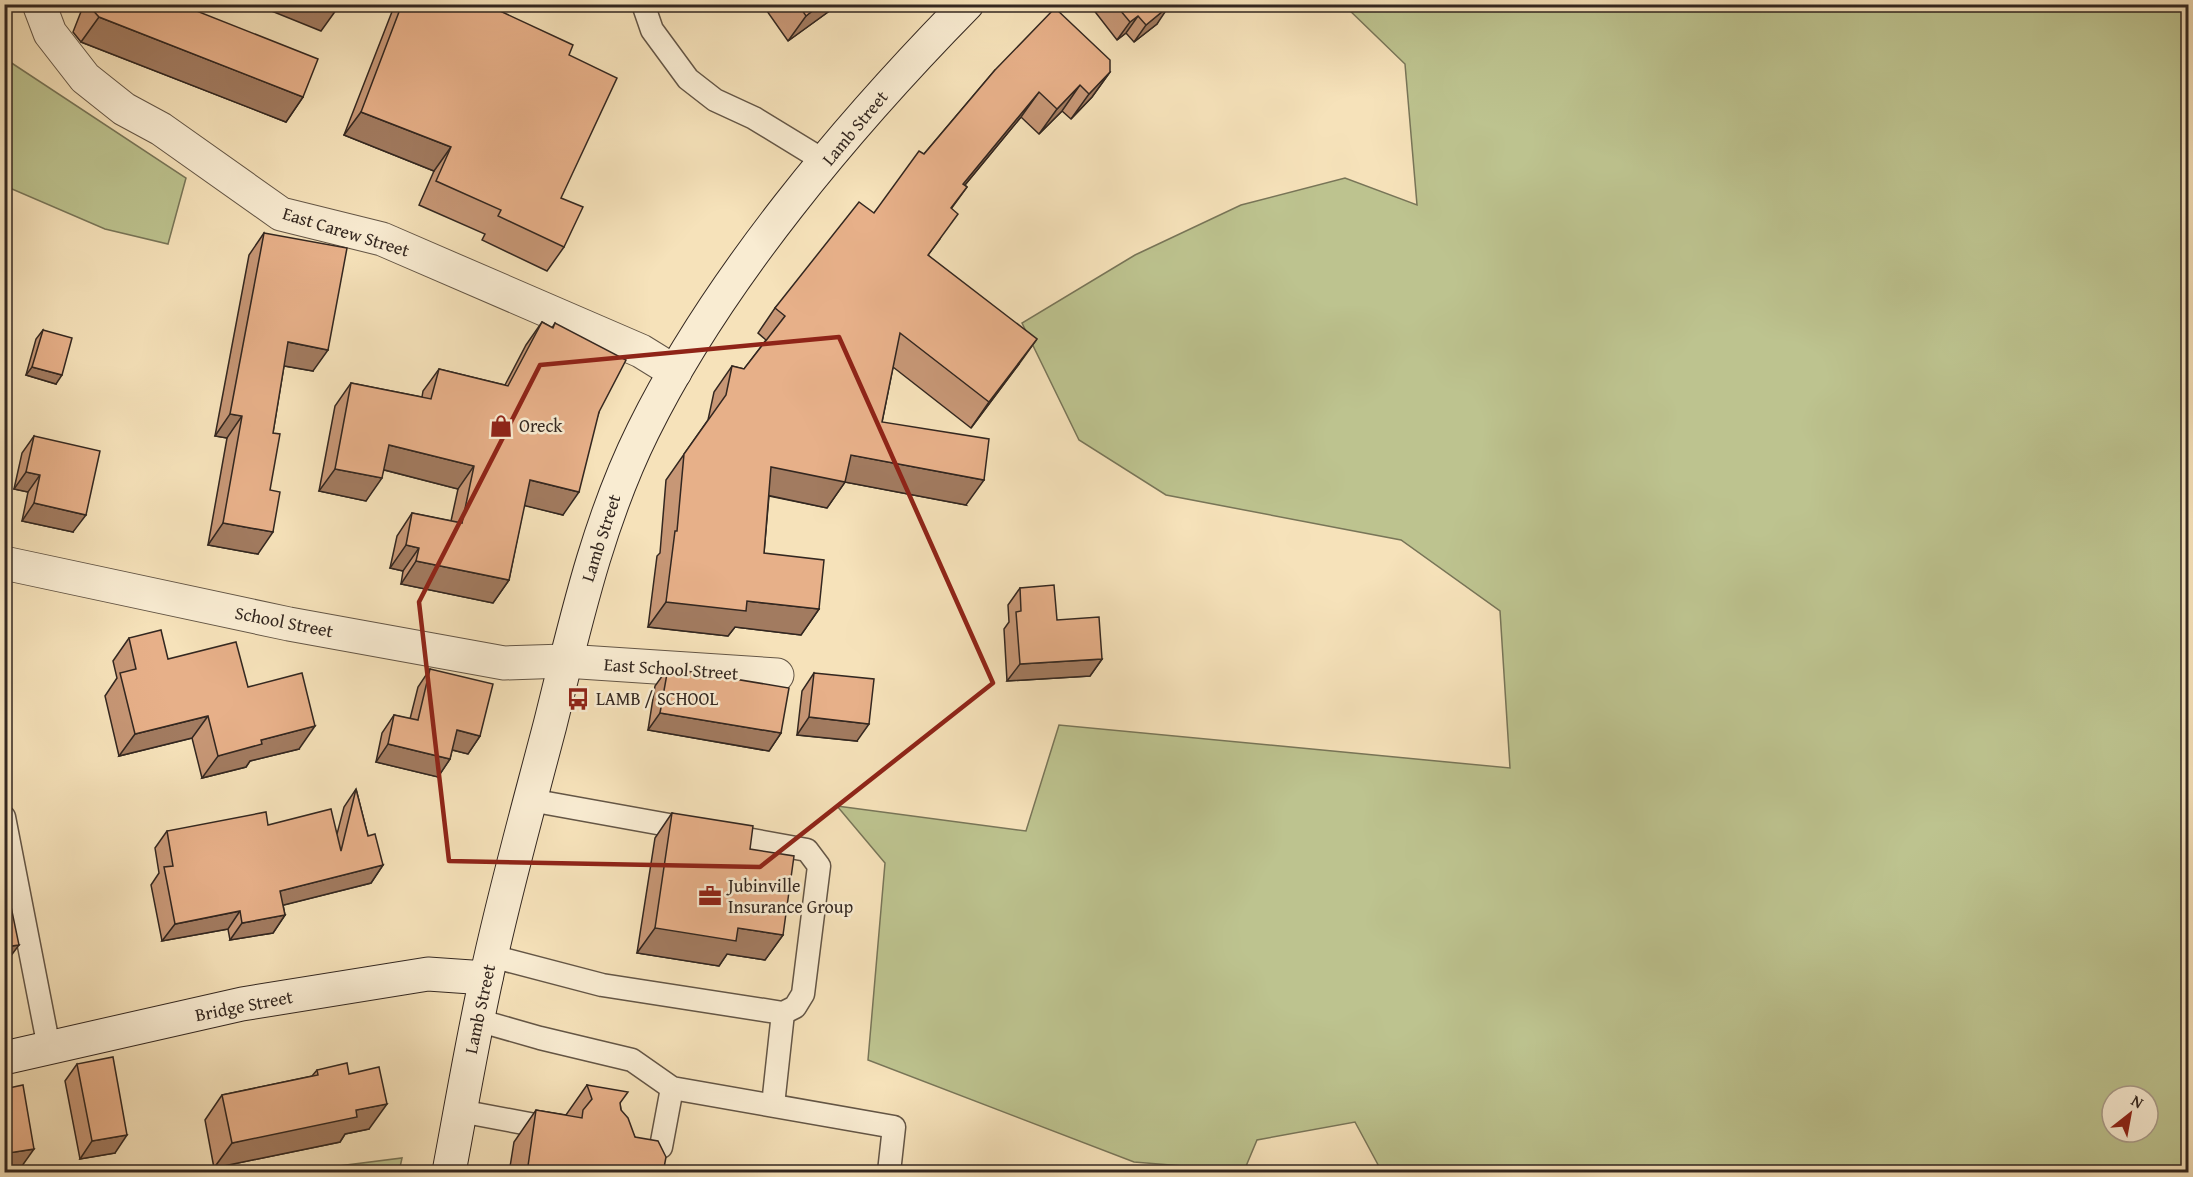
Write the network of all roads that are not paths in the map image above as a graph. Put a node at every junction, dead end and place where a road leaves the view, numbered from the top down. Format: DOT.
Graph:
graph roads {
  1 [pos="39,4"];
  2 [pos="643,4"];
  3 [pos="967,4"];
  4 [pos="826,162"];
  5 [pos="675,372"];
  6 [pos="4,563"];
  7 [pos="565,661"];
  8 [pos="777,675"];
  9 [pos="530,800"];
  10 [pos="4,817"];
  11 [pos="489,967"];
  12 [pos="783,1013"];
  13 [pos="477,1020"];
  14 [pos="49,1048"];
  15 [pos="4,1058"];
  16 [pos="672,1088"];
  17 [pos="773,1105"];
  18 [pos="460,1111"];
  19 [pos="556,1129"];
  20 [pos="449,1173"];
  21 [pos="658,1173"];
  22 [pos="889,1173"];
  1 -- 5 [label="street, East Carew Street"];
  2 -- 4 [label="lane"];
  3 -- 4 [label="street, Lamb Street"];
  4 -- 5 [label="street, Lamb Street"];
  5 -- 7 [label="street, Lamb Street"];
  6 -- 7 [label="street, School Street"];
  7 -- 8 [label="street, East School Street"];
  7 -- 9 [label="street, Lamb Street"];
  9 -- 11 [label="street, Lamb Street"];
  9 -- 12 [label="lane"];
  10 -- 14 [label="lane"];
  11 -- 12 [label="lane"];
  11 -- 13 [label="street, Lamb Street"];
  11 -- 14 [label="street, Bridge Street"];
  12 -- 17 [label="lane"];
  13 -- 16 [label="lane"];
  13 -- 18 [label="street, Lamb Street"];
  14 -- 15 [label="street, Bridge Street"];
  16 -- 17 [label="lane"];
  16 -- 21 [label="lane"];
  17 -- 22 [label="lane"];
  18 -- 19 [label="lane"];
  18 -- 20 [label="street, Lamb Street"];
}
